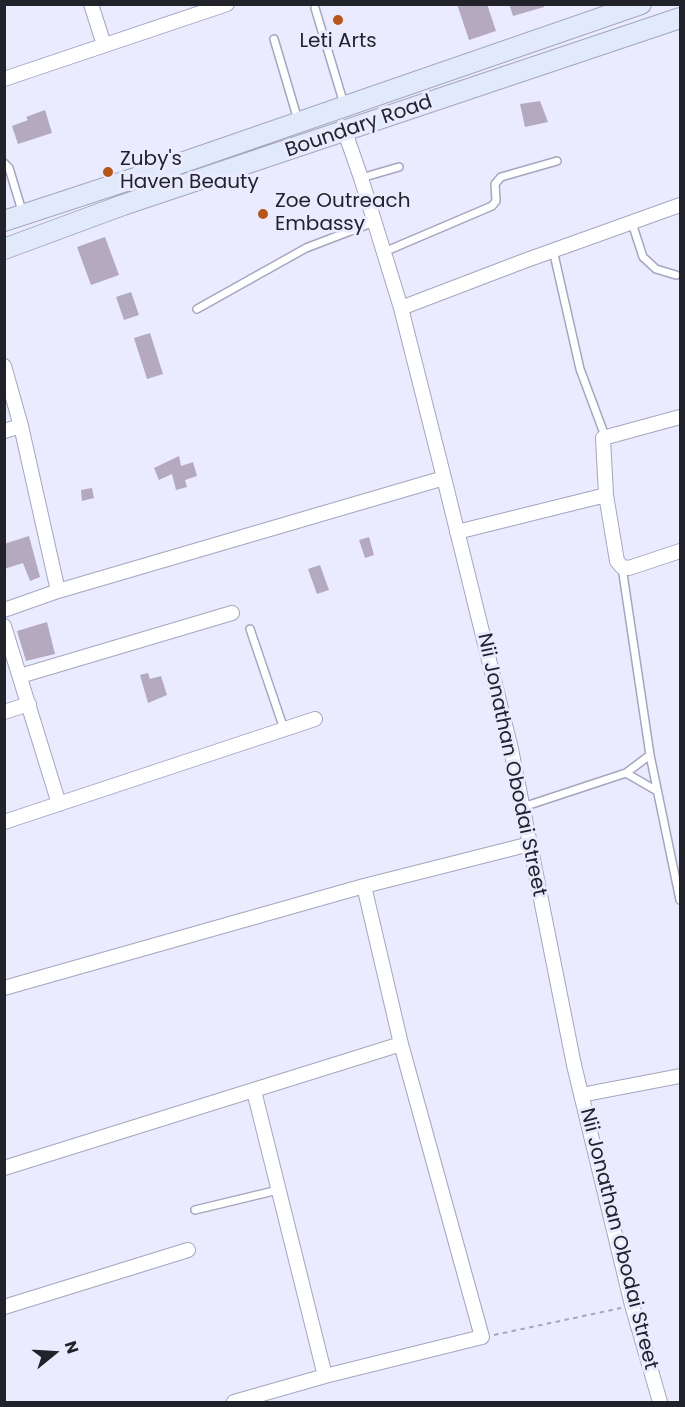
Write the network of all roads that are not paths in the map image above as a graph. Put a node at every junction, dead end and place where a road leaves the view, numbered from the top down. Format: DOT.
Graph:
graph roads {
  1 [pos="91,4"];
  2 [pos="227,4"];
  3 [pos="641,4"];
  4 [pos="315,8"];
  5 [pos="681,18"];
  6 [pos="274,39"];
  7 [pos="104,45"];
  8 [pos="4,78"];
  9 [pos="345,106"];
  10 [pos="298,122"];
  11 [pos="345,132"];
  12 [pos="557,161"];
  13 [pos="4,164"];
  14 [pos="399,167"];
  15 [pos="361,178"];
  16 [pos="681,205"];
  17 [pos="14,218"];
  18 [pos="374,222"];
  19 [pos="632,223"];
  20 [pos="4,249"];
  21 [pos="553,250"];
  22 [pos="384,252"];
  23 [pos="676,275"];
  24 [pos="401,308"];
  25 [pos="197,309"];
  26 [pos="4,366"];
  27 [pos="681,417"];
  28 [pos="21,426"];
  29 [pos="4,431"];
  30 [pos="605,436"];
  31 [pos="444,478"];
  32 [pos="606,495"];
  33 [pos="457,532"];
  34 [pos="681,551"];
  35 [pos="622,567"];
  36 [pos="58,591"];
  37 [pos="4,610"];
  38 [pos="232,613"];
  39 [pos="4,626"];
  40 [pos="250,629"];
  41 [pos="20,676"];
  42 [pos="29,704"];
  43 [pos="4,712"];
  44 [pos="315,719"];
  45 [pos="284,729"];
  46 [pos="651,755"];
  47 [pos="626,773"];
  48 [pos="657,791"];
  49 [pos="59,804"];
  50 [pos="522,807"];
  51 [pos="4,822"];
  52 [pos="530,844"];
  53 [pos="364,886"];
  54 [pos="681,900"];
  55 [pos="4,988"];
  56 [pos="401,1044"];
  57 [pos="681,1076"];
  58 [pos="254,1091"];
  59 [pos="581,1095"];
  60 [pos="4,1168"];
  61 [pos="278,1190"];
  62 [pos="195,1210"];
  63 [pos="188,1250"];
  64 [pos="4,1307"];
  65 [pos="325,1376"];
  66 [pos="234,1402"];
  67 [pos="660,1402"];
  1 -- 7 [label="street"];
  2 -- 7 [label="street"];
  3 -- 9 [label="main road, Boundary Road"];
  4 -- 9 [label="lane"];
  5 -- 11 [label="main road, Boundary Road"];
  6 -- 10 [label="lane"];
  7 -- 8 [label="street"];
  9 -- 10 [label="main road, Boundary Road"];
  10 -- 17 [label="main road, Boundary Road"];
  11 -- 15 [label="street, Nii Jonathan Obodai Street"];
  11 -- 20 [label="main road, Boundary Road"];
  12 -- 22 [label="lane"];
  13 -- 17 [label="lane"];
  14 -- 15 [label="lane"];
  15 -- 18 [label="street, Nii Jonathan Obodai Street"];
  16 -- 19 [label="street"];
  18 -- 22 [label="street, Nii Jonathan Obodai Street"];
  18 -- 25 [label="lane"];
  19 -- 21 [label="street"];
  19 -- 23 [label="lane"];
  21 -- 24 [label="street"];
  21 -- 30 [label="lane"];
  22 -- 24 [label="street, Nii Jonathan Obodai Street"];
  24 -- 31 [label="street, Nii Jonathan Obodai Street"];
  26 -- 28 [label="street"];
  27 -- 30 [label="street"];
  28 -- 29 [label="street"];
  28 -- 36 [label="street"];
  30 -- 32 [label="street"];
  31 -- 33 [label="street, Nii Jonathan Obodai Street"];
  31 -- 36 [label="street"];
  32 -- 33 [label="street"];
  32 -- 35 [label="street"];
  33 -- 50 [label="street, Nii Jonathan Obodai Street"];
  34 -- 35 [label="street"];
  35 -- 46 [label="lane"];
  36 -- 37 [label="street"];
  38 -- 41 [label="street"];
  39 -- 41 [label="street"];
  40 -- 45 [label="lane"];
  41 -- 42 [label="street"];
  42 -- 43 [label="street"];
  42 -- 49 [label="street"];
  44 -- 45 [label="street"];
  45 -- 49 [label="street"];
  46 -- 47 [label="lane"];
  46 -- 48 [label="lane"];
  47 -- 48 [label="lane"];
  47 -- 50 [label="lane"];
  48 -- 54 [label="lane"];
  49 -- 51 [label="street"];
  50 -- 52 [label="street, Nii Jonathan Obodai Street"];
  52 -- 53 [label="street"];
  52 -- 59 [label="street, Nii Jonathan Obodai Street"];
  53 -- 55 [label="street"];
  53 -- 56 [label="street"];
  56 -- 58 [label="street"];
  56 -- 65 [label="street"];
  57 -- 59 [label="street"];
  58 -- 60 [label="street"];
  58 -- 61 [label="street"];
  59 -- 67 [label="street, Nii Jonathan Obodai Street"];
  61 -- 62 [label="lane"];
  61 -- 65 [label="street"];
  63 -- 64 [label="street"];
  65 -- 66 [label="street"];
}
